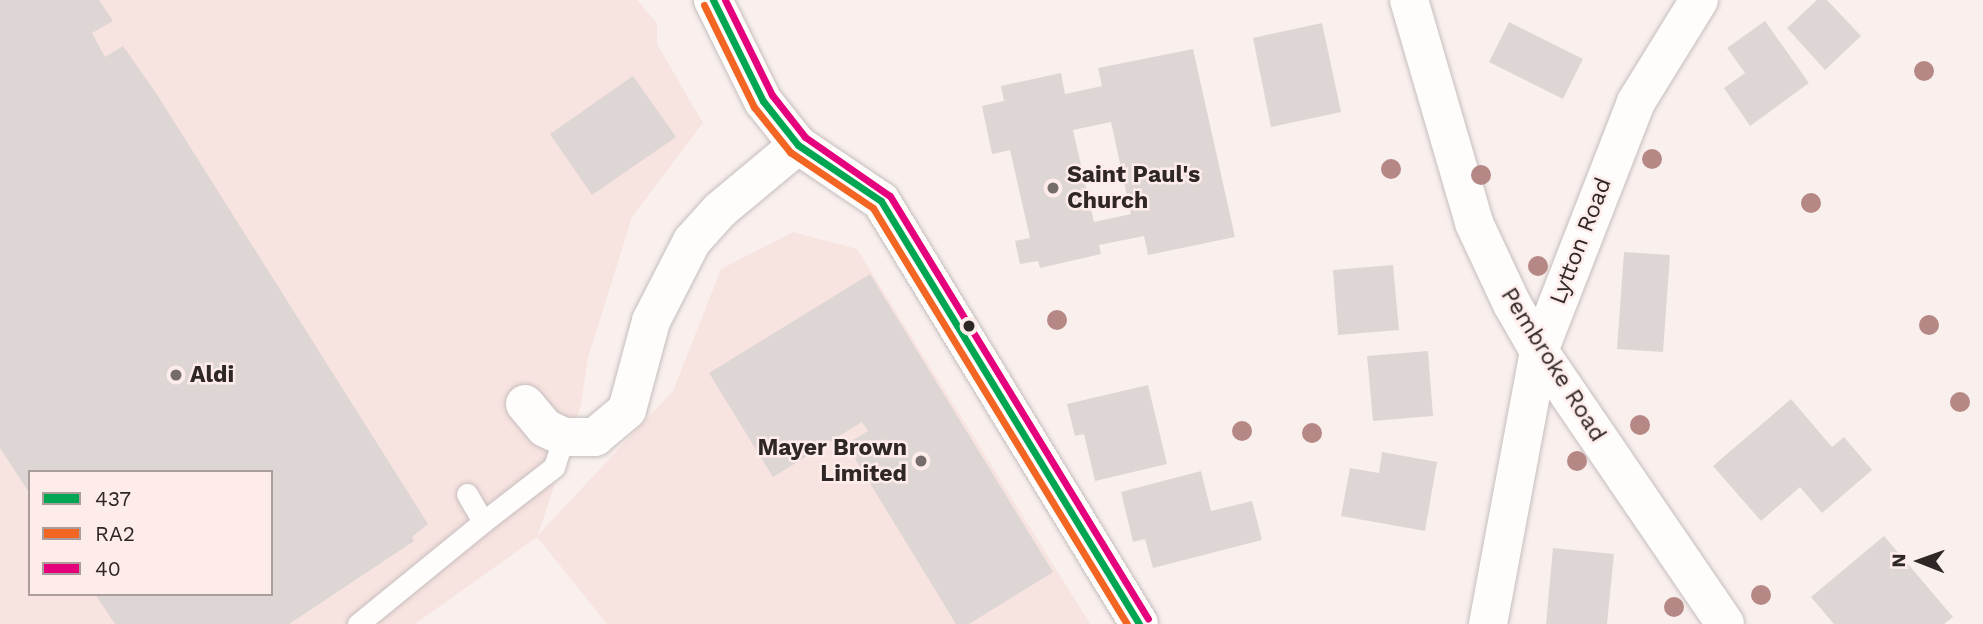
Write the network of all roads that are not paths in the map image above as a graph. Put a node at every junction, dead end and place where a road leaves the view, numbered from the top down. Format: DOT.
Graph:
graph roads {
  1 [pos="713,0"];
  2 [pos="1409,0"];
  3 [pos="1699,0"];
  4 [pos="798,145"];
  5 [pos="1539,351"];
  6 [pos="525,404"];
  7 [pos="564,437"];
  8 [pos="467,494"];
  9 [pos="483,522"];
  10 [pos="358,624"];
  11 [pos="1139,624"];
  12 [pos="1488,624"];
  13 [pos="1725,624"];
  1 -- 4 [label="street"];
  2 -- 5 [label="street, Pembroke Road"];
  3 -- 5 [label="street, Lytton Road"];
  4 -- 7 [label="street"];
  4 -- 11 [label="street"];
  5 -- 12 [label="street, Lytton Road"];
  5 -- 13 [label="street, Pembroke Road"];
  6 -- 7 [label="street"];
  7 -- 9 [label="lane"];
  8 -- 9 [label="lane"];
  9 -- 10 [label="lane"];
}
